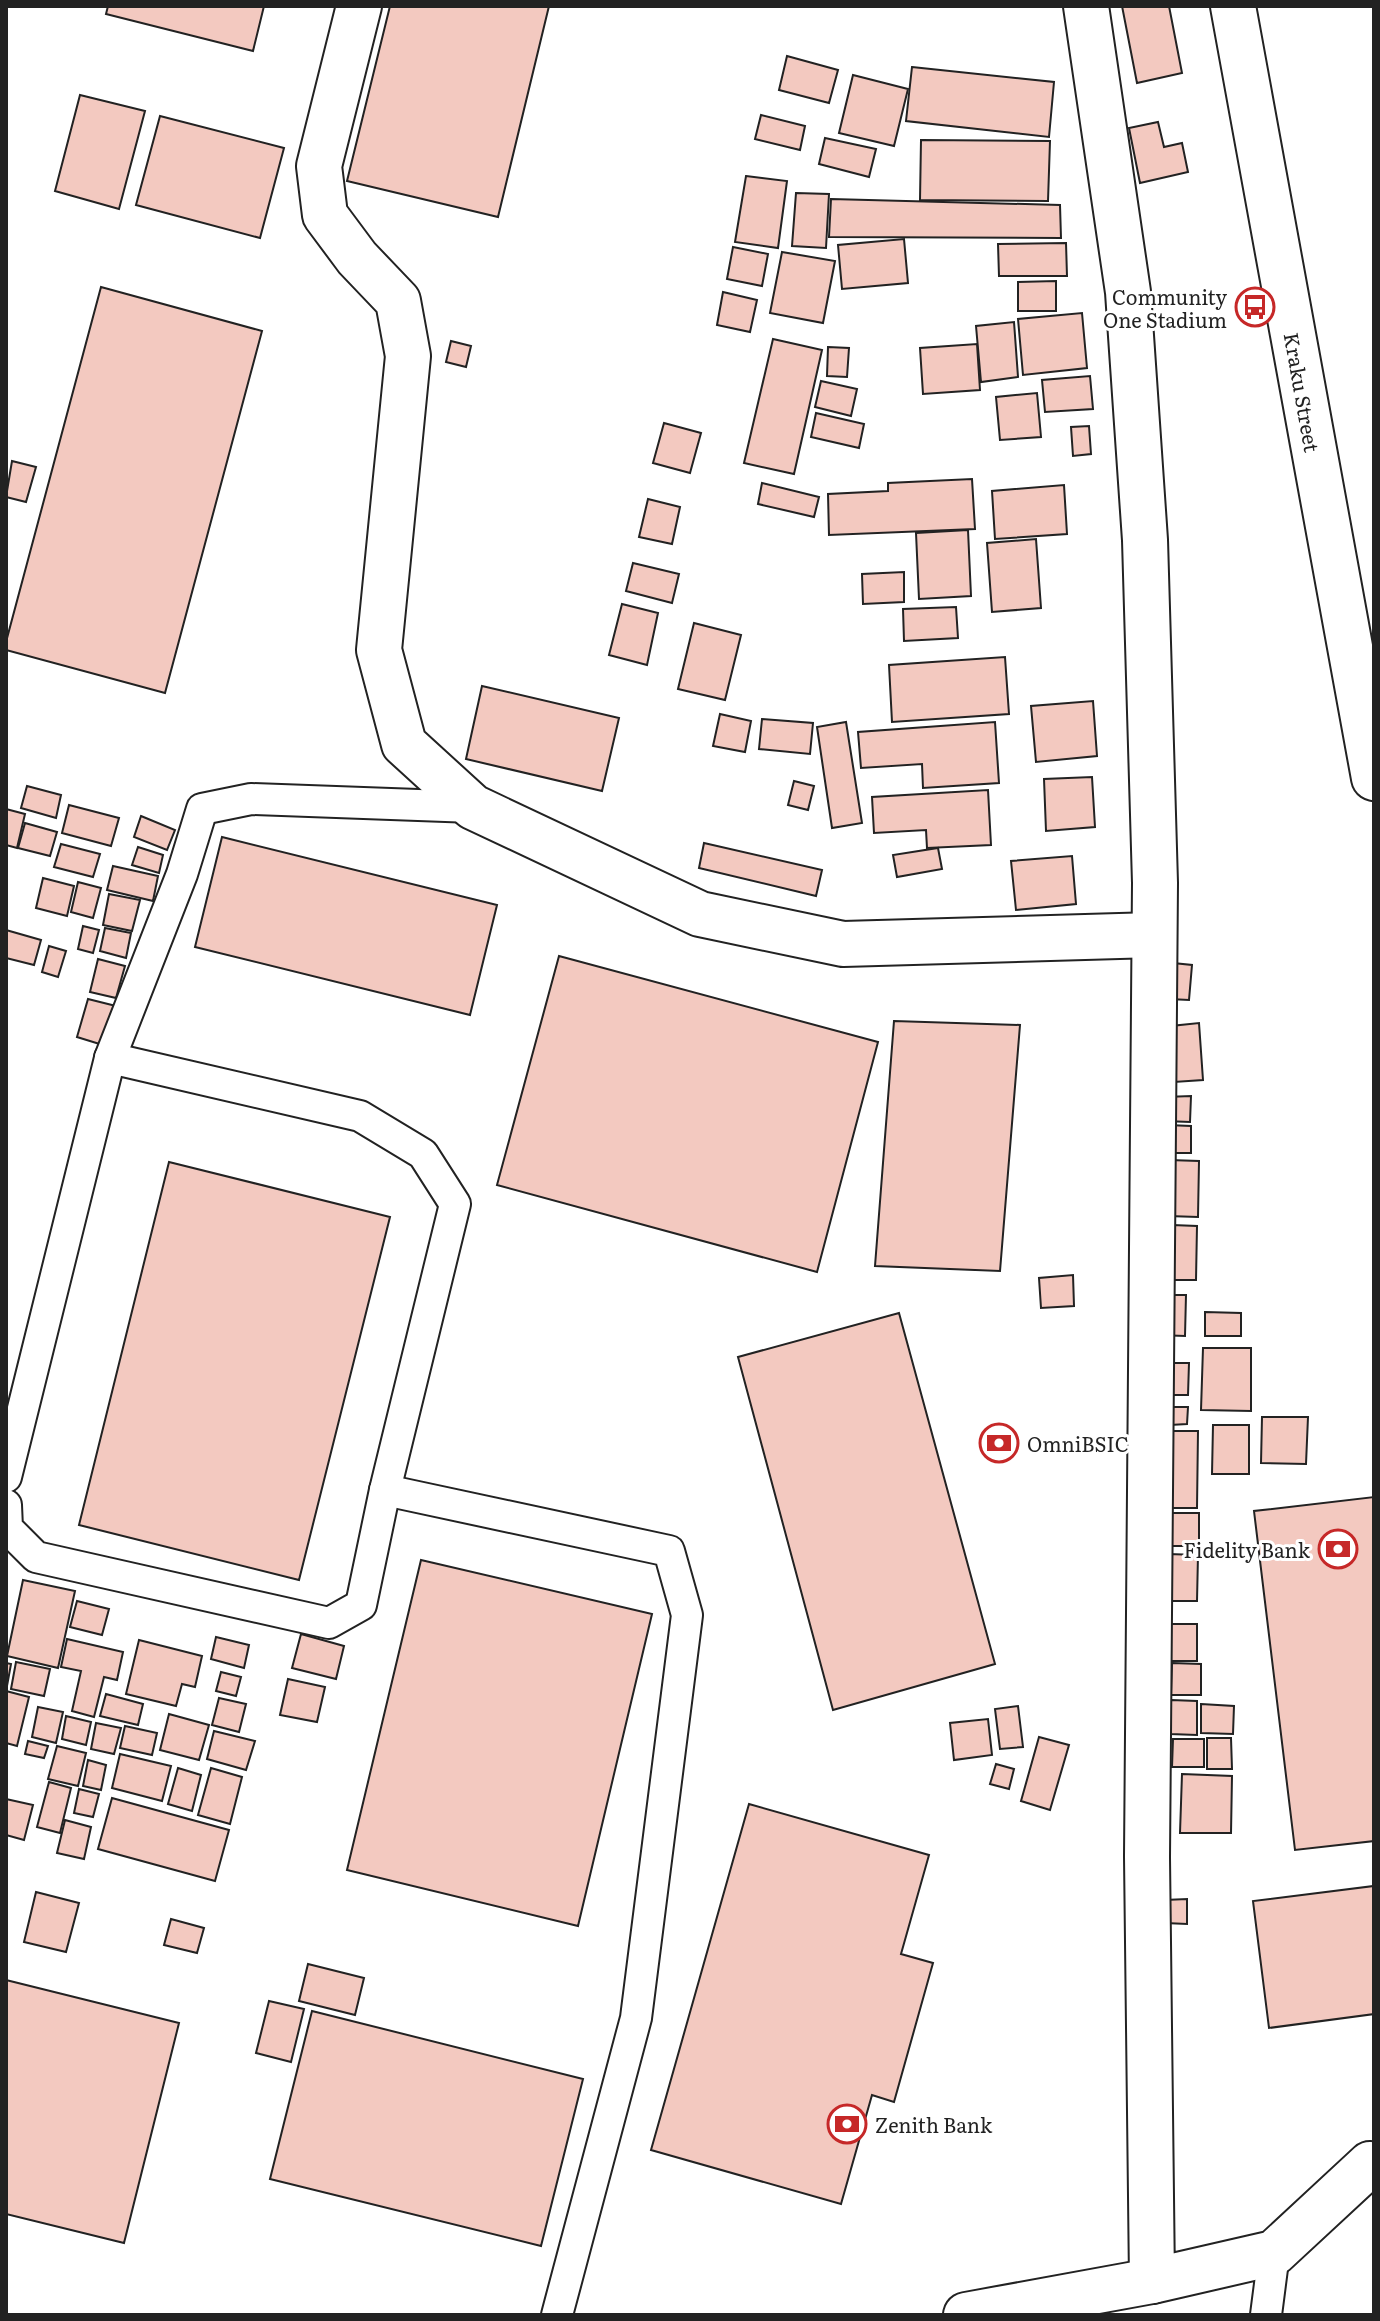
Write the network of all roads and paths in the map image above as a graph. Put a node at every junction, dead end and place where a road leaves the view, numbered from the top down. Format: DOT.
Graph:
graph roads {
  1 [pos="359,6"];
  2 [pos="1086,6"];
  3 [pos="1233,6"];
  4 [pos="1374,778"];
  5 [pos="473,807"];
  6 [pos="1154,935"];
  7 [pos="110,1058"];
  8 [pos="6,1477"];
  9 [pos="385,1490"];
  10 [pos="6,1505"];
  11 [pos="1373,2169"];
  12 [pos="1274,2253"];
  13 [pos="1152,2281"];
  14 [pos="557,2315"];
  15 [pos="966,2315"];
  16 [pos="1266,2315"];
  1 -- 5 [label="street"];
  2 -- 6 [label="street"];
  3 -- 4 [label="street, Kraku Street"];
  5 -- 6 [label="street"];
  5 -- 7 [label="lane"];
  6 -- 13 [label="street"];
  7 -- 8 [label="lane"];
  7 -- 9 [label="lane"];
  9 -- 10 [label="lane"];
  9 -- 14 [label="lane"];
  11 -- 12 [label="street"];
  12 -- 13 [label="street"];
  12 -- 16 [label="lane"];
  13 -- 15 [label="street"];
}
